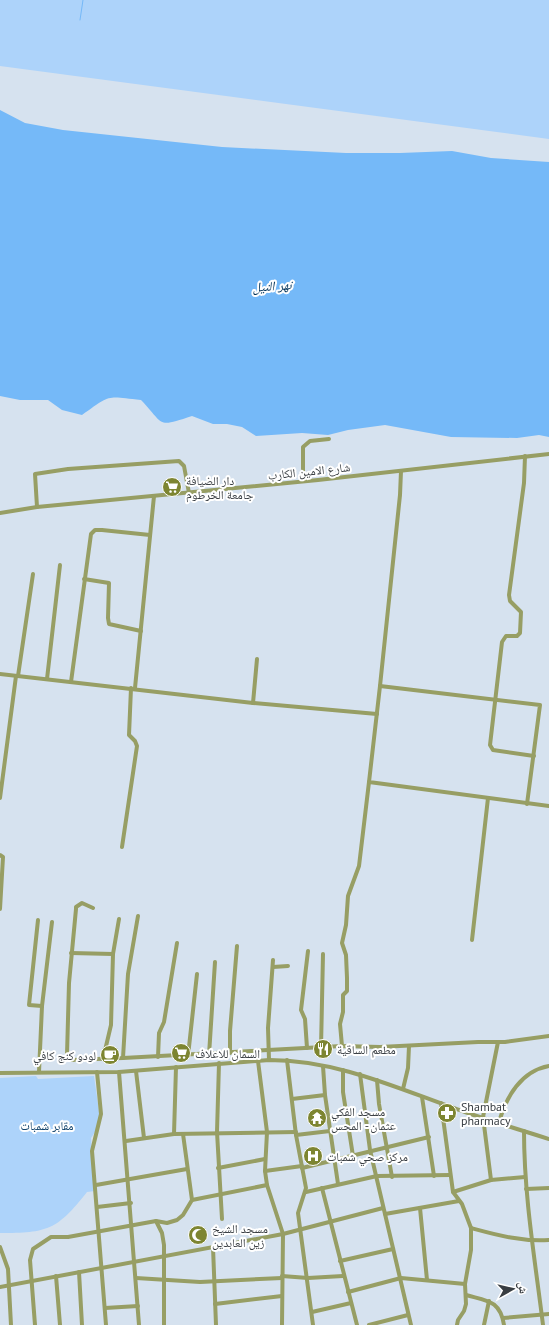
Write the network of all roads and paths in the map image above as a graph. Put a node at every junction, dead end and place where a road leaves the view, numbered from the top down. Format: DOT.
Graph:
graph roads {
  1 [pos="329,439"];
  2 [pos="549,454"];
  3 [pos="525,456"];
  4 [pos="401,471"];
  5 [pos="303,481"];
  6 [pos="189,493"];
  7 [pos="154,496"];
  8 [pos="37,507"];
  9 [pos="0,513"];
  10 [pos="150,535"];
  11 [pos="60,565"];
  12 [pos="33,574"];
  13 [pos="84,579"];
  14 [pos="141,631"];
  15 [pos="257,659"];
  16 [pos="0,674"];
  17 [pos="17,676"];
  18 [pos="47,679"];
  19 [pos="71,682"];
  20 [pos="380,686"];
  21 [pos="133,688"];
  22 [pos="494,699"];
  23 [pos="252,703"];
  24 [pos="377,714"];
  25 [pos="534,756"];
  26 [pos="369,782"];
  27 [pos="0,798"];
  28 [pos="488,798"];
  29 [pos="527,804"];
  30 [pos="549,806"];
  31 [pos="122,847"];
  32 [pos="0,855"];
  33 [pos="93,908"];
  34 [pos="0,909"];
  35 [pos="138,916"];
  36 [pos="119,919"];
  37 [pos="38,920"];
  38 [pos="52,922"];
  39 [pos="472,940"];
  40 [pos="177,944"];
  41 [pos="237,946"];
  42 [pos="308,951"];
  43 [pos="71,953"];
  44 [pos="113,954"];
  45 [pos="323,954"];
  46 [pos="273,960"];
  47 [pos="215,962"];
  48 [pos="288,966"];
  49 [pos="273,967"];
  50 [pos="197,974"];
  51 [pos="42,1006"];
  52 [pos="549,1036"];
  53 [pos="498,1042"];
  54 [pos="342,1046"];
  55 [pos="410,1046"];
  56 [pos="306,1048"];
  57 [pos="321,1048"];
  58 [pos="270,1051"];
  59 [pos="230,1053"];
  60 [pos="211,1054"];
  61 [pos="158,1056"];
  62 [pos="188,1056"];
  63 [pos="124,1058"];
  64 [pos="103,1059"];
  65 [pos="269,1060"];
  66 [pos="287,1060"];
  67 [pos="258,1061"];
  68 [pos="219,1063"];
  69 [pos="212,1064"];
  70 [pos="323,1066"];
  71 [pos="549,1066"];
  72 [pos="176,1067"];
  73 [pos="136,1070"];
  74 [pos="343,1070"];
  75 [pos="39,1072"];
  76 [pos="97,1072"];
  77 [pos="119,1072"];
  78 [pos="0,1073"];
  79 [pos="360,1074"];
  80 [pos="378,1080"];
  81 [pos="403,1089"];
  82 [pos="325,1095"];
  83 [pos="422,1097"];
  84 [pos="292,1100"];
  85 [pos="441,1103"];
  86 [pos="482,1117"];
  87 [pos="499,1122"];
  88 [pos="330,1131"];
  89 [pos="524,1131"];
  90 [pos="217,1132"];
  91 [pos="266,1132"];
  92 [pos="296,1133"];
  93 [pos="174,1134"];
  94 [pos="183,1134"];
  95 [pos="429,1137"];
  96 [pos="144,1138"];
  97 [pos="549,1139"];
  98 [pos="126,1141"];
  99 [pos="387,1147"];
  100 [pos="370,1150"];
  101 [pos="353,1156"];
  102 [pos="266,1159"];
  103 [pos="334,1161"];
  104 [pos="302,1167"];
  105 [pos="218,1168"];
  106 [pos="187,1169"];
  107 [pos="265,1171"];
  108 [pos="377,1176"];
  109 [pos="434,1176"];
  110 [pos="450,1176"];
  111 [pos="392,1177"];
  112 [pos="525,1177"];
  113 [pos="128,1180"];
  114 [pos="491,1180"];
  115 [pos="338,1184"];
  116 [pos="96,1185"];
  117 [pos="267,1185"];
  118 [pos="322,1188"];
  119 [pos="549,1188"];
  120 [pos="526,1189"];
  121 [pos="306,1192"];
  122 [pos="453,1192"];
  123 [pos="219,1195"];
  124 [pos="192,1200"];
  125 [pos="459,1201"];
  126 [pos="131,1203"];
  127 [pos="97,1207"];
  128 [pos="383,1208"];
  129 [pos="420,1208"];
  130 [pos="385,1214"];
  131 [pos="222,1219"];
  132 [pos="156,1221"];
  133 [pos="331,1222"];
  134 [pos="132,1226"];
  135 [pos="471,1228"];
  136 [pos="300,1230"];
  137 [pos="100,1232"];
  138 [pos="283,1234"];
  139 [pos="549,1240"];
  140 [pos="533,1241"];
  141 [pos="0,1247"];
  142 [pos="213,1247"];
  143 [pos="393,1249"];
  144 [pos="162,1256"];
  145 [pos="134,1261"];
  146 [pos="340,1261"];
  147 [pos="102,1267"];
  148 [pos="79,1272"];
  149 [pos="56,1276"];
  150 [pos="343,1276"];
  151 [pos="282,1277"];
  152 [pos="136,1278"];
  153 [pos="308,1278"];
  154 [pos="401,1278"];
  155 [pos="163,1279"];
  156 [pos="427,1280"];
  157 [pos="33,1281"];
  158 [pos="215,1281"];
  159 [pos="465,1284"];
  160 [pos="10,1285"];
  161 [pos="0,1287"];
  162 [pos="348,1292"];
  163 [pos="466,1295"];
  164 [pos="282,1296"];
  165 [pos="489,1301"];
  166 [pos="351,1303"];
  167 [pos="215,1304"];
  168 [pos="138,1306"];
  169 [pos="105,1308"];
  170 [pos="312,1312"];
  171 [pos="549,1314"];
  172 [pos="408,1315"];
  173 [pos="542,1315"];
  174 [pos="503,1318"];
  175 [pos="11,1325"];
  176 [pos="35,1325"];
  177 [pos="60,1325"];
  178 [pos="82,1325"];
  179 [pos="106,1325"];
  180 [pos="139,1325"];
  181 [pos="164,1325"];
  182 [pos="216,1325"];
  183 [pos="282,1325"];
  184 [pos="313,1325"];
  185 [pos="357,1325"];
  186 [pos="369,1325"];
  187 [pos="411,1325"];
  188 [pos="457,1325"];
  189 [pos="484,1325"];
  190 [pos="504,1325"];
  191 [pos="543,1325"];
  1 -- 5 [label="street"];
  2 -- 3 [label="street, شارع الامين الكارب"];
  3 -- 4 [label="street, شارع الامين الكارب"];
  3 -- 22 [label="street"];
  4 -- 5 [label="street, شارع الامين الكارب"];
  4 -- 20 [label="street"];
  5 -- 6 [label="street, شارع الامين الكارب"];
  6 -- 7 [label="street, شارع الامين الكارب"];
  6 -- 8 [label="street"];
  7 -- 8 [label="street, شارع الامين الكارب"];
  7 -- 10 [label="street"];
  8 -- 9 [label="street, شارع الامين الكارب"];
  10 -- 13 [label="street"];
  10 -- 14 [label="street"];
  11 -- 18 [label="street"];
  12 -- 17 [label="street"];
  13 -- 14 [label="street"];
  13 -- 19 [label="street"];
  14 -- 21 [label="street"];
  15 -- 23 [label="street"];
  16 -- 17 [label="street"];
  17 -- 18 [label="street"];
  17 -- 27 [label="street"];
  18 -- 19 [label="street"];
  19 -- 21 [label="street"];
  20 -- 22 [label="street"];
  20 -- 24 [label="street"];
  21 -- 23 [label="street"];
  21 -- 31 [label="street"];
  22 -- 25 [label="street"];
  22 -- 25 [label="street"];
  23 -- 24 [label="street"];
  24 -- 26 [label="street"];
  25 -- 29 [label="street"];
  26 -- 28 [label="street"];
  26 -- 54 [label="street"];
  28 -- 29 [label="street"];
  28 -- 39 [label="street"];
  29 -- 30 [label="street"];
  32 -- 34 [label="street"];
  33 -- 43 [label="street"];
  35 -- 63 [label="street"];
  36 -- 44 [label="street"];
  37 -- 51 [label="street"];
  38 -- 51 [label="street"];
  40 -- 61 [label="street"];
  41 -- 59 [label="street"];
  42 -- 56 [label="street"];
  43 -- 44 [label="street"];
  43 -- 64 [label="street"];
  44 -- 64 [label="street"];
  45 -- 57 [label="street"];
  46 -- 49 [label="street"];
  47 -- 60 [label="street"];
  48 -- 49 [label="street"];
  49 -- 58 [label="street"];
  50 -- 62 [label="street"];
  51 -- 75 [label="street"];
  52 -- 53 [label="street"];
  53 -- 55 [label="street"];
  53 -- 86 [label="street"];
  54 -- 55 [label="street"];
  54 -- 57 [label="street"];
  55 -- 81 [label="street"];
  56 -- 57 [label="street"];
  56 -- 58 [label="street"];
  58 -- 59 [label="street"];
  58 -- 65 [label="street"];
  59 -- 60 [label="street"];
  60 -- 62 [label="street"];
  60 -- 69 [label="street"];
  61 -- 62 [label="street"];
  61 -- 63 [label="street"];
  63 -- 64 [label="street"];
  65 -- 66 [label="street"];
  65 -- 67 [label="street"];
  66 -- 70 [label="street"];
  66 -- 84 [label="street"];
  67 -- 68 [label="street"];
  67 -- 91 [label="street"];
  68 -- 69 [label="street"];
  68 -- 90 [label="street"];
  69 -- 72 [label="street"];
  70 -- 74 [label="street"];
  70 -- 82 [label="street"];
  71 -- 87 [label="street"];
  72 -- 73 [label="street"];
  72 -- 93 [label="street"];
  73 -- 77 [label="street"];
  73 -- 96 [label="street"];
  74 -- 79 [label="street"];
  74 -- 101 [label="street"];
  75 -- 76 [label="street"];
  75 -- 78 [label="street"];
  76 -- 77 [label="street"];
  76 -- 116 [label="street"];
  77 -- 98 [label="street"];
  79 -- 80 [label="street"];
  79 -- 100 [label="street"];
  80 -- 81 [label="street"];
  80 -- 99 [label="street"];
  81 -- 83 [label="street"];
  82 -- 84 [label="street"];
  82 -- 88 [label="street"];
  83 -- 85 [label="street"];
  83 -- 95 [label="street"];
  84 -- 92 [label="street"];
  85 -- 86 [label="street"];
  85 -- 110 [label="street"];
  86 -- 87 [label="street"];
  86 -- 114 [label="street"];
  87 -- 89 [label="street"];
  88 -- 92 [label="street"];
  88 -- 103 [label="street"];
  89 -- 97 [label="street"];
  89 -- 112 [label="street"];
  90 -- 91 [label="street"];
  90 -- 94 [label="street"];
  90 -- 105 [label="street"];
  91 -- 92 [label="street"];
  91 -- 102 [label="street"];
  92 -- 104 [label="street"];
  93 -- 94 [label="street"];
  93 -- 96 [label="street"];
  94 -- 106 [label="street"];
  95 -- 99 [label="street"];
  95 -- 109 [label="street"];
  96 -- 98 [label="street"];
  98 -- 113 [label="street"];
  99 -- 100 [label="street"];
  99 -- 111 [label="street"];
  100 -- 101 [label="street"];
  100 -- 108 [label="street"];
  101 -- 103 [label="street"];
  102 -- 105 [label="street"];
  102 -- 107 [label="street"];
  103 -- 104 [label="street"];
  103 -- 115 [label="street"];
  104 -- 107 [label="street"];
  104 -- 121 [label="street"];
  105 -- 123 [label="street"];
  106 -- 113 [label="street"];
  106 -- 124 [label="street"];
  107 -- 117 [label="street"];
  108 -- 111 [label="street"];
  108 -- 115 [label="street"];
  108 -- 128 [label="street"];
  109 -- 110 [label="street"];
  109 -- 111 [label="street"];
  110 -- 122 [label="street"];
  112 -- 114 [label="street"];
  112 -- 120 [label="street"];
  113 -- 116 [label="street"];
  113 -- 126 [label="street"];
  114 -- 122 [label="street"];
  115 -- 118 [label="street"];
  116 -- 127 [label="street"];
  117 -- 123 [label="street"];
  117 -- 138 [label="street"];
  118 -- 121 [label="street"];
  118 -- 133 [label="street"];
  119 -- 120 [label="street"];
  120 -- 140 [label="street"];
  121 -- 136 [label="street"];
  122 -- 125 [label="street"];
  123 -- 124 [label="street"];
  123 -- 131 [label="street"];
  124 -- 132 [label="street"];
  125 -- 129 [label="street"];
  125 -- 135 [label="street"];
  126 -- 127 [label="street"];
  126 -- 134 [label="street"];
  127 -- 137 [label="street"];
  128 -- 130 [label="street"];
  128 -- 133 [label="street"];
  129 -- 130 [label="street"];
  129 -- 156 [label="street"];
  130 -- 143 [label="street"];
  132 -- 134 [label="street"];
  132 -- 144 [label="street"];
  133 -- 136 [label="street"];
  133 -- 146 [label="street"];
  134 -- 137 [label="street"];
  134 -- 145 [label="street"];
  135 -- 140 [label="street"];
  135 -- 159 [label="street"];
  136 -- 138 [label="street"];
  136 -- 153 [label="street"];
  137 -- 147 [label="street"];
  137 -- 157 [label="street"];
  138 -- 142 [label="street"];
  138 -- 151 [label="street"];
  139 -- 140 [label="street"];
  140 -- 173 [label="street"];
  141 -- 160 [label="street"];
  142 -- 144 [label="street"];
  142 -- 158 [label="street"];
  143 -- 146 [label="street"];
  143 -- 154 [label="street"];
  144 -- 145 [label="street"];
  144 -- 155 [label="street"];
  145 -- 147 [label="street"];
  145 -- 152 [label="street"];
  146 -- 150 [label="street"];
  147 -- 148 [label="street"];
  147 -- 169 [label="street"];
  148 -- 149 [label="street"];
  148 -- 178 [label="street"];
  149 -- 157 [label="street"];
  149 -- 177 [label="street"];
  150 -- 153 [label="street"];
  150 -- 162 [label="street"];
  151 -- 153 [label="street"];
  151 -- 158 [label="street"];
  151 -- 164 [label="street"];
  152 -- 155 [label="street"];
  152 -- 168 [label="street"];
  153 -- 170 [label="street"];
  154 -- 156 [label="street"];
  154 -- 162 [label="street"];
  154 -- 172 [label="street"];
  155 -- 158 [label="street"];
  155 -- 181 [label="street"];
  156 -- 159 [label="street"];
  157 -- 160 [label="street"];
  157 -- 176 [label="street"];
  158 -- 167 [label="street"];
  159 -- 163 [label="street"];
  160 -- 161 [label="street"];
  160 -- 175 [label="street"];
  162 -- 166 [label="street"];
  163 -- 165 [label="street"];
  163 -- 188 [label="street"];
  164 -- 167 [label="street"];
  164 -- 183 [label="street"];
  165 -- 174 [label="street"];
  165 -- 189 [label="street"];
  166 -- 170 [label="street"];
  166 -- 185 [label="street"];
  167 -- 182 [label="street"];
  168 -- 169 [label="street"];
  168 -- 180 [label="street"];
  169 -- 179 [label="street"];
  170 -- 184 [label="street"];
  171 -- 173 [label="street"];
  172 -- 186 [label="street"];
  172 -- 187 [label="street"];
  173 -- 174 [label="street"];
  173 -- 191 [label="street"];
  174 -- 190 [label="street"];
}
